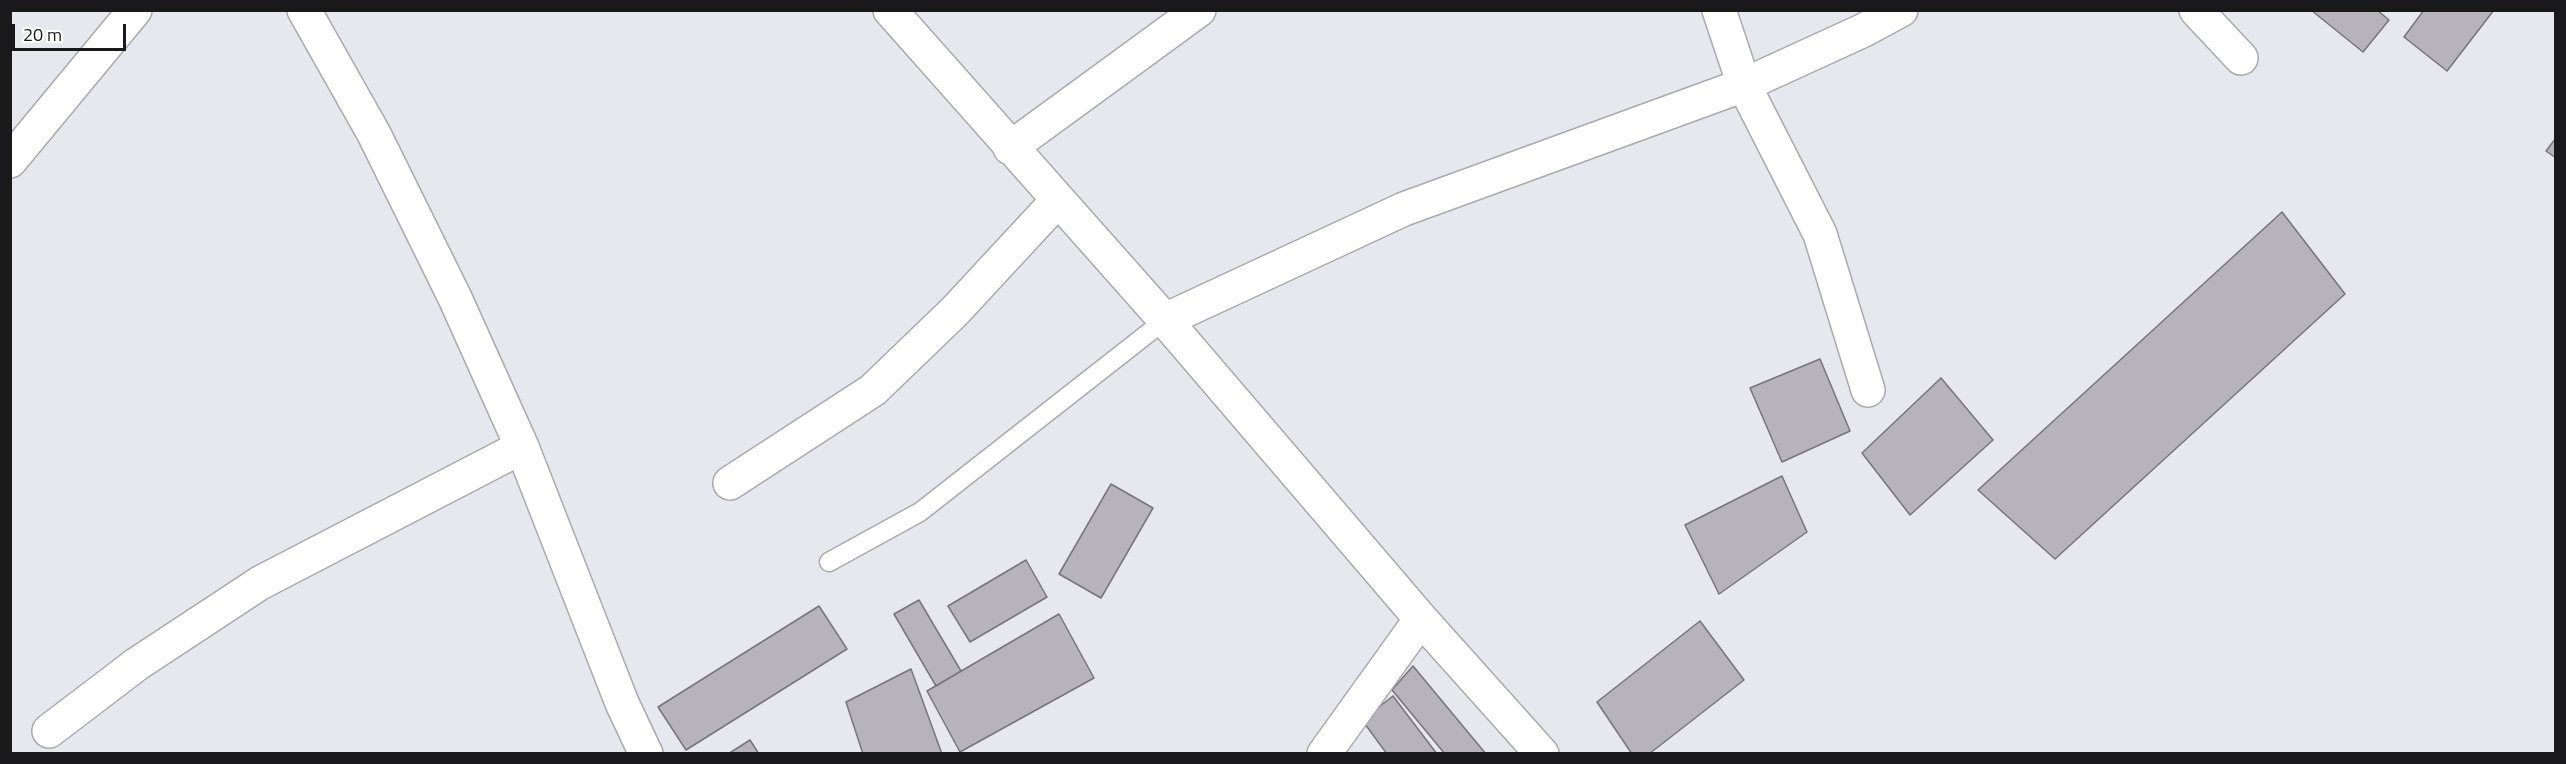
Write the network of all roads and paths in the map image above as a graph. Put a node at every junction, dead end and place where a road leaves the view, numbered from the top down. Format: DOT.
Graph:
graph roads {
  1 [pos="135,10"];
  2 [pos="304,10"];
  3 [pos="890,10"];
  4 [pos="1199,10"];
  5 [pos="1719,10"];
  6 [pos="1901,10"];
  7 [pos="2196,10"];
  8 [pos="2241,58"];
  9 [pos="1744,86"];
  10 [pos="1010,148"];
  11 [pos="10,161"];
  12 [pos="1057,201"];
  13 [pos="1165,320"];
  14 [pos="1868,390"];
  15 [pos="522,447"];
  16 [pos="730,483"];
  17 [pos="829,562"];
  18 [pos="1421,618"];
  19 [pos="49,731"];
  20 [pos="646,753"];
  21 [pos="1324,753"];
  22 [pos="1542,753"];
  1 -- 11 [label="street"];
  2 -- 15 [label="street"];
  3 -- 10 [label="street"];
  4 -- 10 [label="street"];
  5 -- 9 [label="street"];
  6 -- 9 [label="street"];
  7 -- 8 [label="street"];
  9 -- 13 [label="street"];
  9 -- 14 [label="street"];
  10 -- 12 [label="street"];
  12 -- 13 [label="street"];
  12 -- 16 [label="street"];
  13 -- 17 [label="lane"];
  13 -- 18 [label="street"];
  15 -- 19 [label="street"];
  15 -- 20 [label="street"];
  18 -- 21 [label="street"];
  18 -- 22 [label="street"];
}
